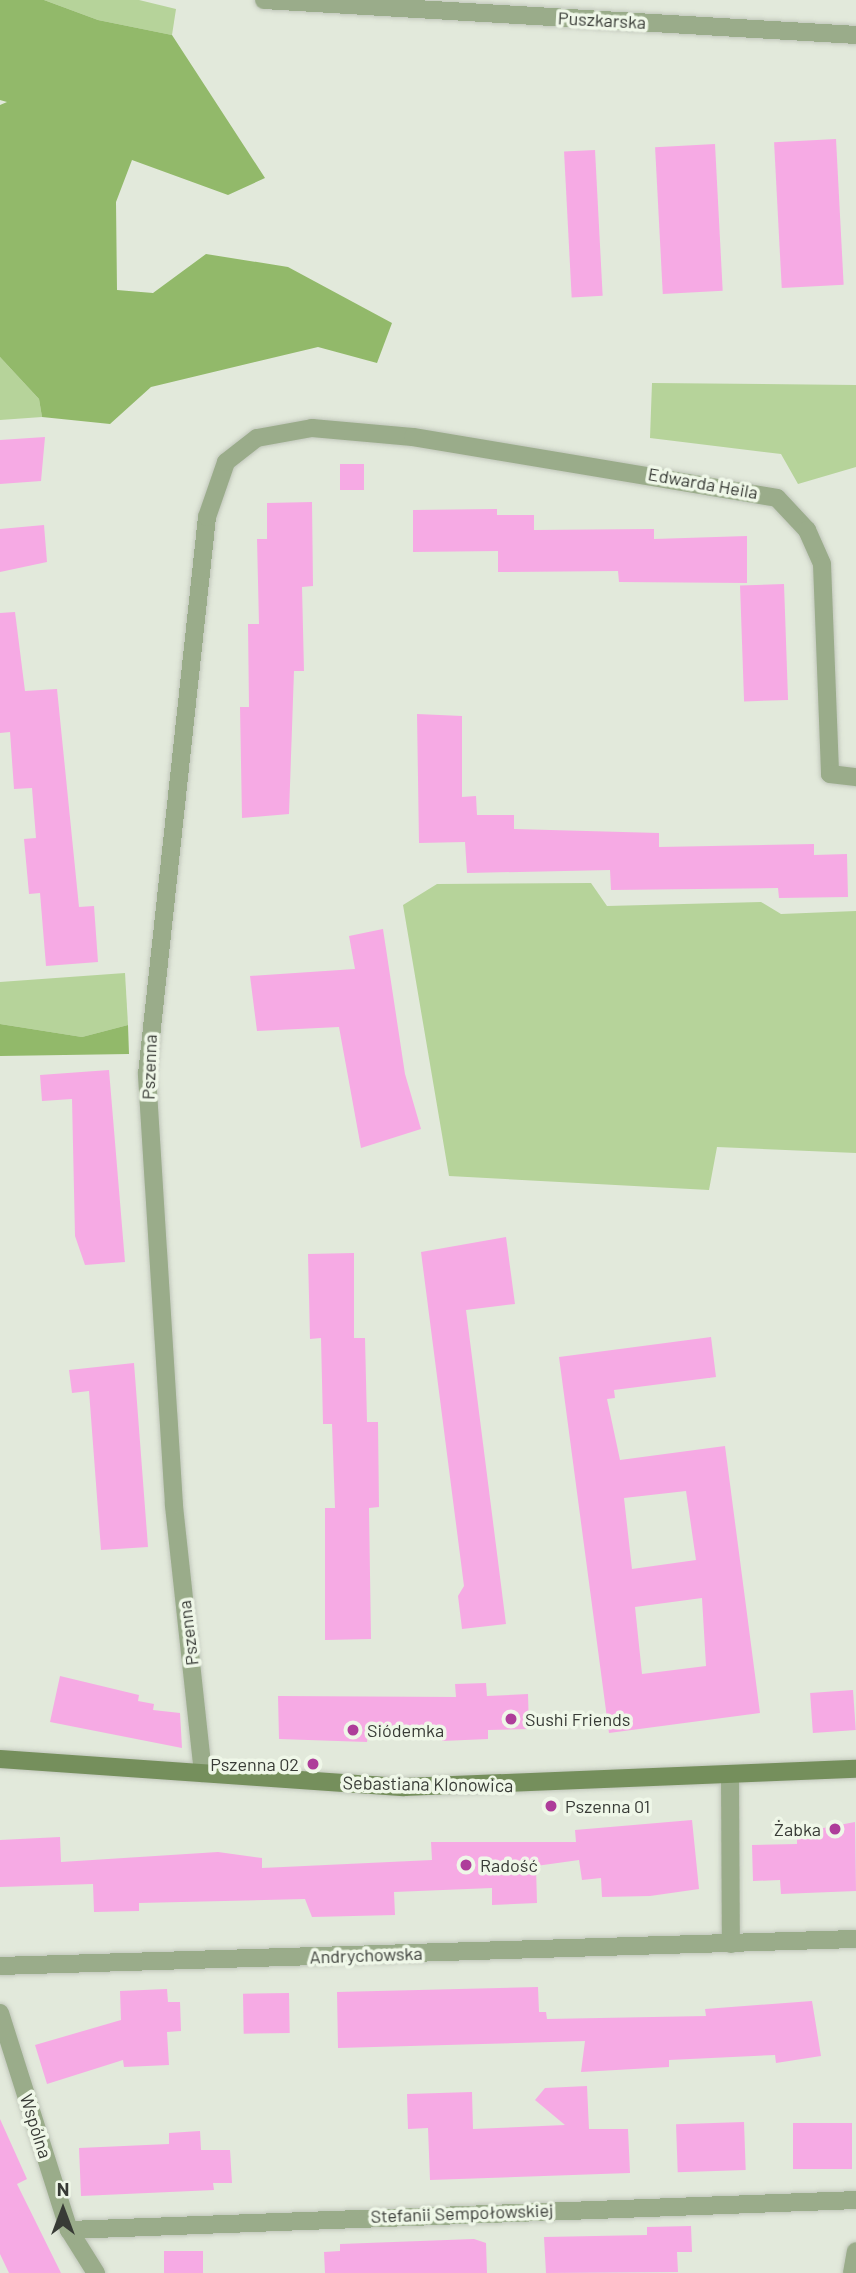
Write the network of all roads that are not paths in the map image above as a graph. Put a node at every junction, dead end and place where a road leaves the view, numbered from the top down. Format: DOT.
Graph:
graph roads {
  1 [pos="264,0"];
  2 [pos="856,35"];
  3 [pos="312,428"];
  4 [pos="856,777"];
  5 [pos="0,1759"];
  6 [pos="856,1769"];
  7 [pos="203,1773"];
  8 [pos="730,1776"];
  9 [pos="856,1939"];
  10 [pos="731,1944"];
  11 [pos="0,1966"];
  12 [pos="0,2013"];
  13 [pos="856,2200"];
  14 [pos="69,2230"];
  15 [pos="856,2251"];
  16 [pos="96,2273"];
  17 [pos="852,2273"];
  1 -- 2 [label="street, Puszkarska"];
  3 -- 4 [label="street, Edwarda Heila"];
  3 -- 7 [label="street, Pszenna"];
  5 -- 7 [label="street, Sebastiana Klonowica"];
  6 -- 8 [label="street, Sebastiana Klonowica"];
  7 -- 8 [label="street, Sebastiana Klonowica"];
  8 -- 10 [label="street"];
  9 -- 10 [label="street, Andrychowska"];
  10 -- 11 [label="street, Andrychowska"];
  12 -- 14 [label="street, Wspólna"];
  13 -- 14 [label="street, Stefanii Sempołowskiej"];
  14 -- 16 [label="street, Wspólna"];
  15 -- 17 [label="street"];
}
